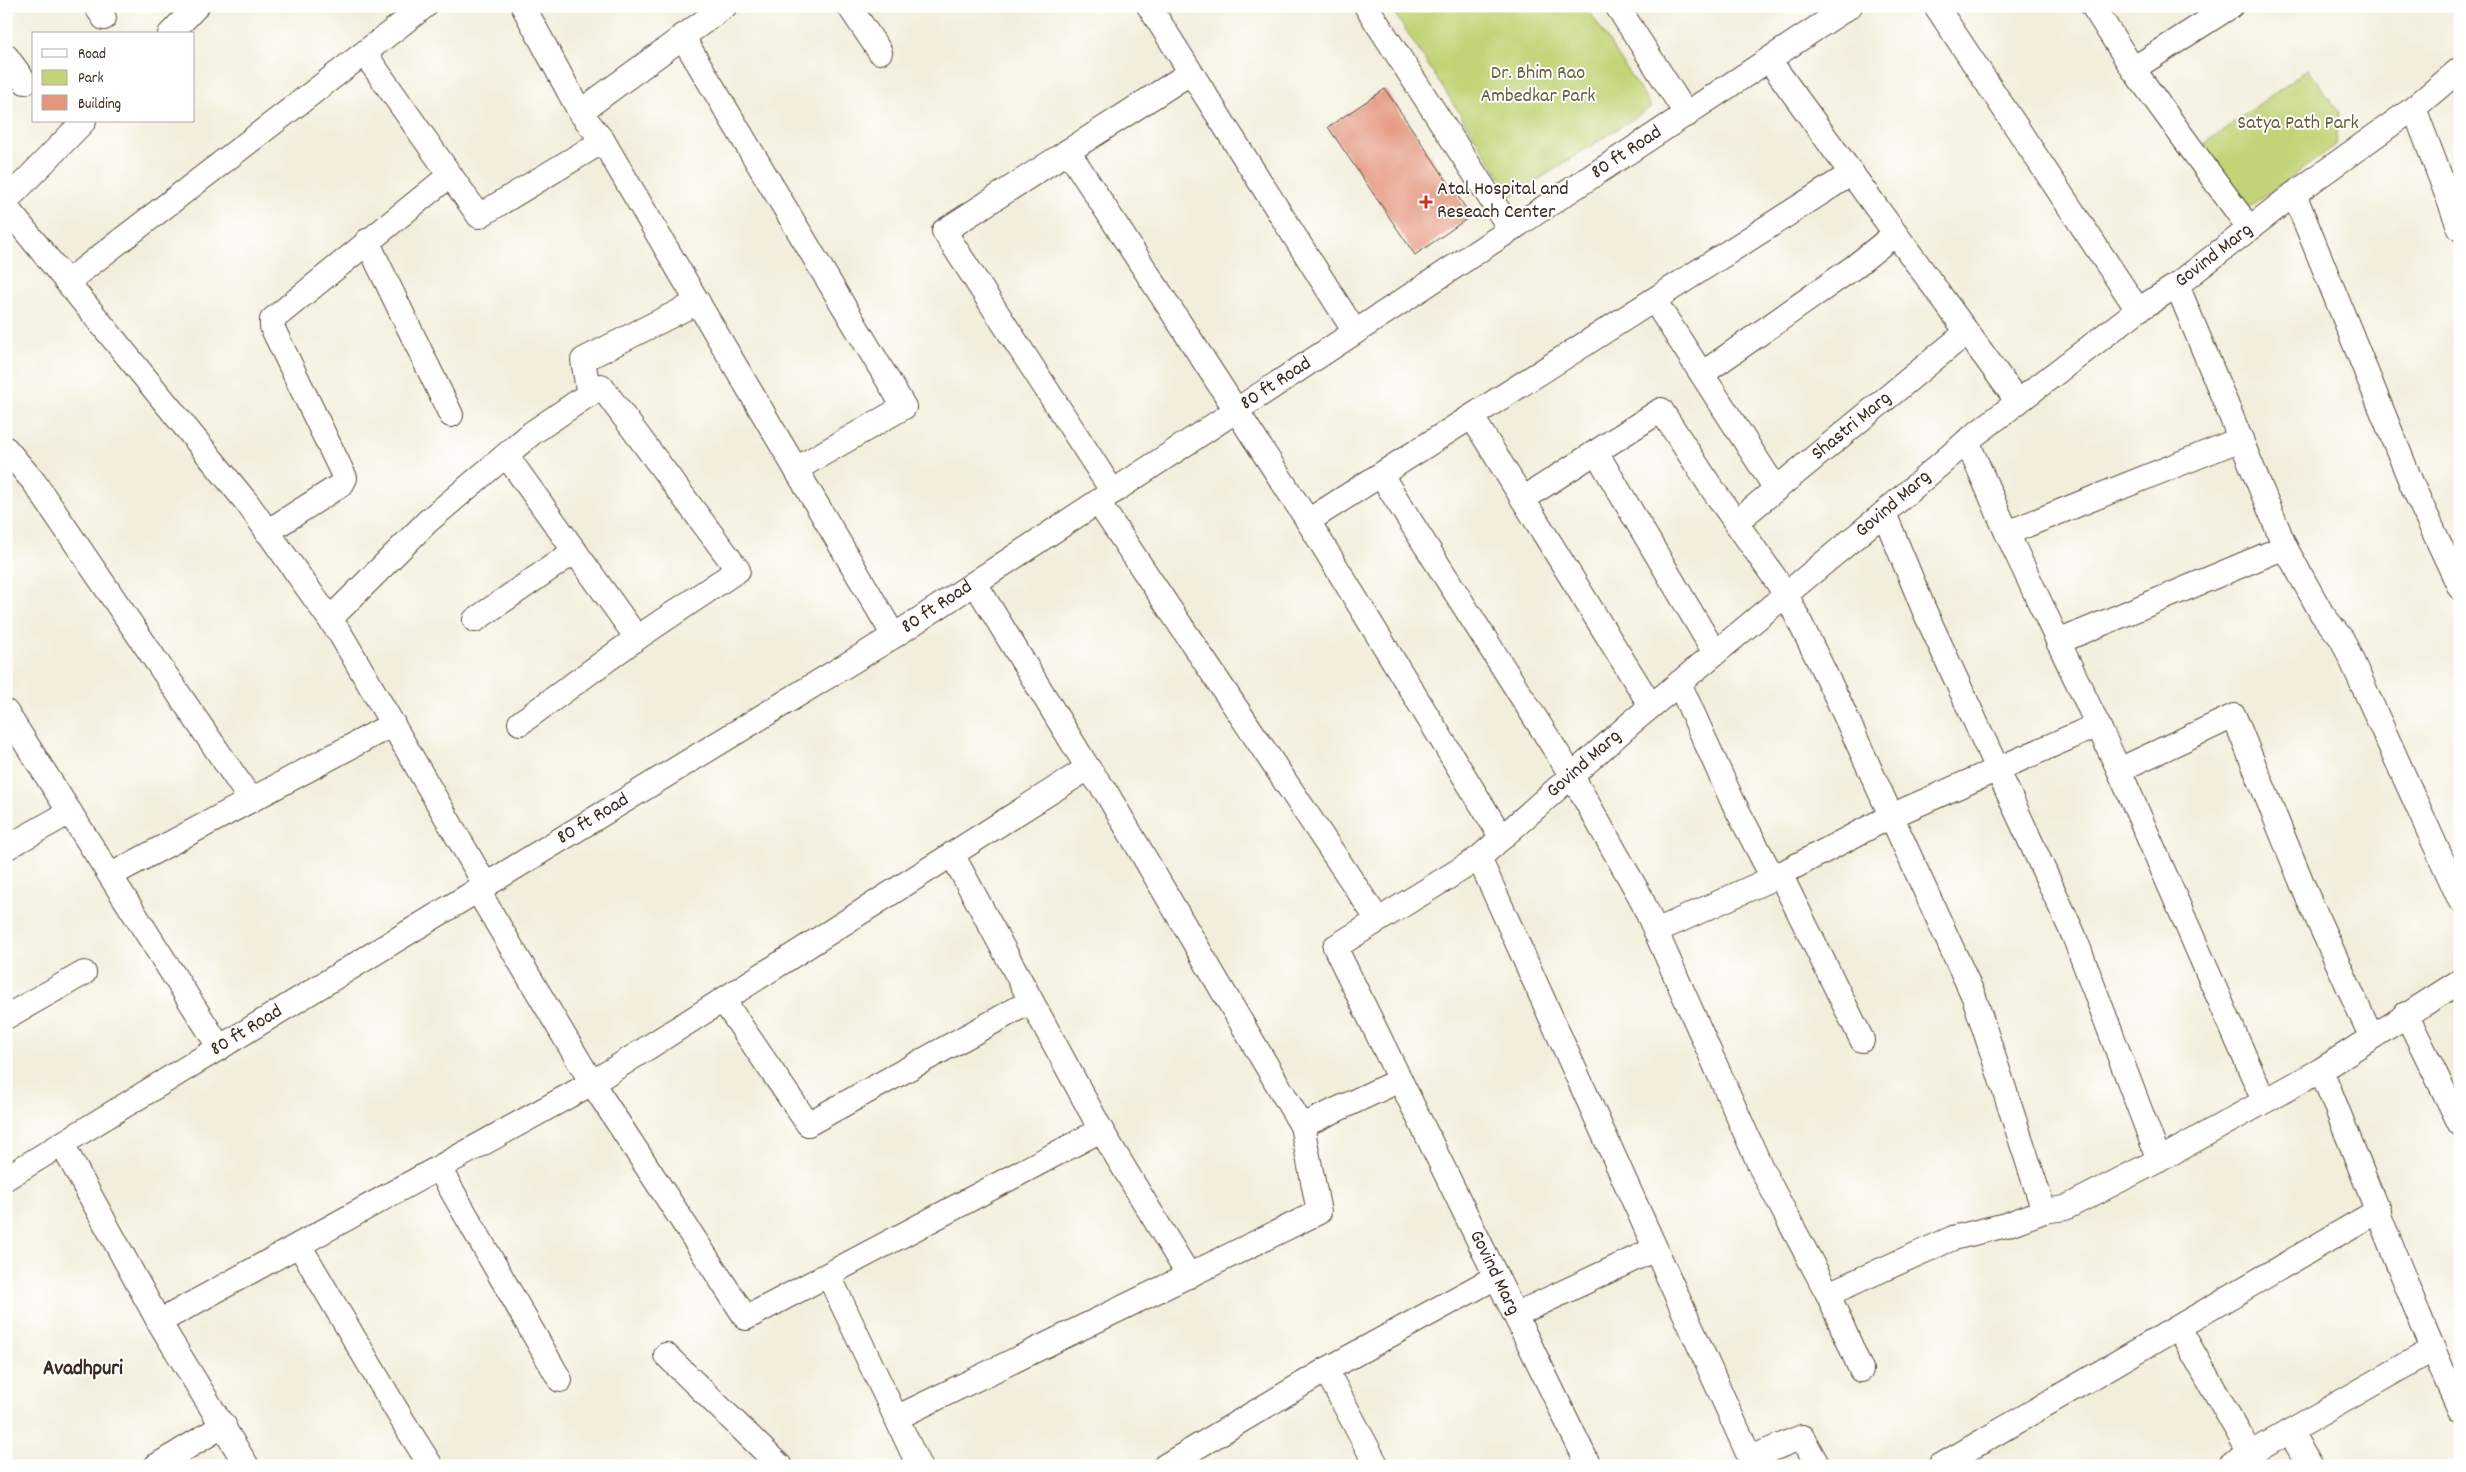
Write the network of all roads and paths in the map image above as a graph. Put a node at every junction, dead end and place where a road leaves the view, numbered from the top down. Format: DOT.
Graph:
graph roads {
  1 [pos="197,6"];
  2 [pos="424,6"];
  3 [pos="523,6"];
  4 [pos="725,6"];
  5 [pos="850,6"];
  6 [pos="1149,6"];
  7 [pos="1366,6"];
  8 [pos="1617,6"];
  9 [pos="1850,6"];
  10 [pos="1936,6"];
  11 [pos="2093,6"];
  12 [pos="2231,6"];
  13 [pos="172,32"];
  14 [pos="682,36"];
  15 [pos="880,52"];
  16 [pos="365,54"];
  17 [pos="6,56"];
  18 [pos="1769,60"];
  19 [pos="2133,69"];
  20 [pos="2460,70"];
  21 [pos="1190,73"];
  22 [pos="25,82"];
  23 [pos="2414,108"];
  24 [pos="580,112"];
  25 [pos="1686,115"];
  26 [pos="83,122"];
  27 [pos="603,141"];
  28 [pos="1068,151"];
  29 [pos="1852,173"];
  30 [pos="450,175"];
  31 [pos="2294,194"];
  32 [pos="6,201"];
  33 [pos="6,207"];
  34 [pos="2250,229"];
  35 [pos="2460,229"];
  36 [pos="1511,230"];
  37 [pos="1896,234"];
  38 [pos="367,241"];
  39 [pos="67,282"];
  40 [pos="2177,285"];
  41 [pos="1654,300"];
  42 [pos="698,302"];
  43 [pos="2138,310"];
  44 [pos="1355,332"];
  45 [pos="1967,332"];
  46 [pos="1702,374"];
  47 [pos="589,395"];
  48 [pos="2018,402"];
  49 [pos="1236,412"];
  50 [pos="452,415"];
  51 [pos="1472,417"];
  52 [pos="2240,439"];
  53 [pos="1967,441"];
  54 [pos="6,449"];
  55 [pos="1596,452"];
  56 [pos="506,455"];
  57 [pos="796,470"];
  58 [pos="1381,475"];
  59 [pos="1776,488"];
  60 [pos="1105,497"];
  61 [pos="1523,499"];
  62 [pos="1884,513"];
  63 [pos="1308,522"];
  64 [pos="1736,522"];
  65 [pos="267,532"];
  66 [pos="2007,533"];
  67 [pos="2284,547"];
  68 [pos="575,551"];
  69 [pos="975,583"];
  70 [pos="2460,588"];
  71 [pos="1786,594"];
  72 [pos="330,619"];
  73 [pos="475,620"];
  74 [pos="894,636"];
  75 [pos="637,638"];
  76 [pos="2058,642"];
  77 [pos="1715,653"];
  78 [pos="1679,683"];
  79 [pos="1651,706"];
  80 [pos="6,712"];
  81 [pos="520,723"];
  82 [pos="393,724"];
  83 [pos="2098,725"];
  84 [pos="1088,768"];
  85 [pos="1998,770"];
  86 [pos="2119,770"];
  87 [pos="1572,776"];
  88 [pos="251,800"];
  89 [pos="70,812"];
  90 [pos="1891,816"];
  91 [pos="1502,838"];
  92 [pos="6,848"];
  93 [pos="952,854"];
  94 [pos="1479,858"];
  95 [pos="111,875"];
  96 [pos="1776,876"];
  97 [pos="482,888"];
  98 [pos="2460,900"];
  99 [pos="1378,920"];
  100 [pos="1656,931"];
  101 [pos="84,972"];
  102 [pos="2460,981"];
  103 [pos="723,1000"];
  104 [pos="1031,1001"];
  105 [pos="2406,1014"];
  106 [pos="6,1017"];
  107 [pos="2371,1036"];
  108 [pos="1862,1040"];
  109 [pos="220,1048"];
  110 [pos="2321,1070"];
  111 [pos="1400,1080"];
  112 [pos="592,1083"];
  113 [pos="2264,1101"];
  114 [pos="2460,1124"];
  115 [pos="1302,1126"];
  116 [pos="1101,1130"];
  117 [pos="62,1144"];
  118 [pos="2160,1160"];
  119 [pos="439,1168"];
  120 [pos="6,1178"];
  121 [pos="2379,1210"];
  122 [pos="2044,1211"];
  123 [pos="300,1245"];
  124 [pos="1655,1249"];
  125 [pos="829,1276"];
  126 [pos="1189,1276"];
  127 [pos="1496,1277"];
  128 [pos="1828,1294"];
  129 [pos="1515,1315"];
  130 [pos="159,1322"];
  131 [pos="2179,1328"];
  132 [pos="2432,1350"];
  133 [pos="666,1355"];
  134 [pos="1326,1370"];
  135 [pos="1861,1370"];
  136 [pos="560,1380"];
  137 [pos="2460,1410"];
  138 [pos="896,1418"];
  139 [pos="224,1426"];
  140 [pos="2290,1431"];
  141 [pos="2250,1454"];
  142 [pos="156,1466"];
  143 [pos="247,1466"];
  144 [pos="431,1466"];
  145 [pos="780,1466"];
  146 [pos="919,1466"];
  147 [pos="1165,1466"];
  148 [pos="1377,1466"];
  149 [pos="1589,1466"];
  150 [pos="1818,1466"];
  151 [pos="1940,1466"];
  152 [pos="2229,1466"];
  153 [pos="2311,1466"];
  1 -- 13 [label="street"];
  2 -- 16 [label="street"];
  3 -- 24 [label="street"];
  4 -- 14 [label="street"];
  5 -- 15 [label="street"];
  6 -- 21 [label="street"];
  7 -- 36 [label="street"];
  8 -- 25 [label="street"];
  9 -- 18 [label="street, 80 ft Road"];
  10 -- 43 [label="street"];
  11 -- 19 [label="street"];
  12 -- 19 [label="street"];
  14 -- 24 [label="street"];
  14 -- 57 [label="street"];
  16 -- 30 [label="street"];
  16 -- 39 [label="street"];
  17 -- 22 [label="street"];
  18 -- 25 [label="street, 80 ft Road"];
  18 -- 29 [label="street"];
  19 -- 34 [label="street"];
  20 -- 23 [label="street, Govind Marg"];
  21 -- 28 [label="street"];
  21 -- 44 [label="street"];
  23 -- 31 [label="street, Govind Marg"];
  23 -- 35 [label="street"];
  24 -- 27 [label="street"];
  25 -- 36 [label="street, 80 ft Road"];
  26 -- 32 [label="street"];
  27 -- 30 [label="street"];
  27 -- 42 [label="street"];
  28 -- 49 [label="street"];
  28 -- 60 [label="street"];
  29 -- 37 [label="street"];
  29 -- 41 [label="street"];
  30 -- 38 [label="street"];
  31 -- 34 [label="street, Govind Marg"];
  31 -- 70 [label="street"];
  33 -- 39 [label="street"];
  34 -- 40 [label="street, Govind Marg"];
  36 -- 44 [label="street, 80 ft Road"];
  37 -- 45 [label="street"];
  37 -- 46 [label="street"];
  38 -- 50 [label="street"];
  38 -- 65 [label="street"];
  39 -- 65 [label="street"];
  40 -- 43 [label="street, Govind Marg"];
  40 -- 52 [label="street"];
  41 -- 46 [label="street"];
  41 -- 51 [label="street"];
  42 -- 47 [label="street"];
  42 -- 57 [label="street"];
  43 -- 48 [label="street, Govind Marg"];
  44 -- 49 [label="street, 80 ft Road"];
  45 -- 48 [label="street"];
  45 -- 59 [label="street, Shastri Marg"];
  46 -- 59 [label="street"];
  47 -- 56 [label="street"];
  47 -- 75 [label="street"];
  48 -- 53 [label="street, Govind Marg"];
  49 -- 60 [label="street, 80 ft Road"];
  49 -- 63 [label="street"];
  51 -- 58 [label="street"];
  51 -- 61 [label="street"];
  52 -- 66 [label="street"];
  52 -- 67 [label="street"];
  53 -- 62 [label="street, Govind Marg"];
  53 -- 66 [label="street"];
  54 -- 88 [label="street"];
  55 -- 61 [label="street"];
  55 -- 64 [label="street"];
  55 -- 77 [label="street"];
  56 -- 68 [label="street"];
  56 -- 72 [label="street"];
  57 -- 74 [label="street"];
  58 -- 63 [label="street"];
  58 -- 87 [label="street"];
  59 -- 64 [label="street, Shastri Marg"];
  60 -- 69 [label="street, 80 ft Road"];
  60 -- 99 [label="street"];
  61 -- 79 [label="street"];
  62 -- 71 [label="street, Govind Marg"];
  62 -- 85 [label="street"];
  63 -- 91 [label="street"];
  64 -- 71 [label="street"];
  65 -- 72 [label="street"];
  66 -- 76 [label="street"];
  67 -- 76 [label="street"];
  67 -- 98 [label="street"];
  68 -- 73 [label="street"];
  68 -- 75 [label="street"];
  69 -- 74 [label="street, 80 ft Road"];
  69 -- 84 [label="street"];
  71 -- 77 [label="street, Govind Marg"];
  71 -- 90 [label="street"];
  72 -- 82 [label="street"];
  74 -- 97 [label="street, 80 ft Road"];
  75 -- 81 [label="street"];
  76 -- 83 [label="street"];
  77 -- 78 [label="street, Govind Marg"];
  78 -- 79 [label="street, Govind Marg"];
  78 -- 96 [label="street"];
  79 -- 87 [label="street, Govind Marg"];
  80 -- 89 [label="street"];
  82 -- 88 [label="street"];
  82 -- 97 [label="street"];
  83 -- 85 [label="street"];
  83 -- 86 [label="street"];
  84 -- 93 [label="street"];
  84 -- 115 [label="street"];
  85 -- 90 [label="street"];
  85 -- 118 [label="street"];
  86 -- 107 [label="street"];
  86 -- 113 [label="street"];
  87 -- 91 [label="street, Govind Marg"];
  87 -- 100 [label="street"];
  88 -- 95 [label="street"];
  89 -- 92 [label="street"];
  89 -- 95 [label="street"];
  90 -- 96 [label="street"];
  90 -- 122 [label="street"];
  91 -- 94 [label="street, Govind Marg"];
  93 -- 103 [label="street"];
  93 -- 104 [label="street"];
  94 -- 99 [label="street, Govind Marg"];
  94 -- 124 [label="street"];
  95 -- 109 [label="street"];
  96 -- 100 [label="street"];
  96 -- 108 [label="street"];
  97 -- 109 [label="street, 80 ft Road"];
  97 -- 112 [label="street"];
  99 -- 111 [label="street, Govind Marg"];
  100 -- 128 [label="street"];
  101 -- 106 [label="street"];
  102 -- 105 [label="street"];
  103 -- 104 [label="street"];
  103 -- 112 [label="street"];
  104 -- 116 [label="street"];
  105 -- 107 [label="street"];
  105 -- 114 [label="street"];
  107 -- 110 [label="street"];
  109 -- 117 [label="street, 80 ft Road"];
  110 -- 113 [label="street"];
  110 -- 121 [label="street"];
  111 -- 115 [label="street"];
  111 -- 127 [label="street, Govind Marg"];
  112 -- 119 [label="street"];
  112 -- 125 [label="street"];
  113 -- 118 [label="street"];
  115 -- 126 [label="street"];
  116 -- 125 [label="street"];
  116 -- 126 [label="street"];
  117 -- 120 [label="street, 80 ft Road"];
  117 -- 130 [label="street"];
  118 -- 122 [label="street"];
  119 -- 123 [label="street"];
  119 -- 136 [label="street"];
  121 -- 131 [label="street"];
  121 -- 132 [label="street"];
  122 -- 128 [label="street"];
  123 -- 130 [label="street"];
  123 -- 144 [label="street"];
  124 -- 129 [label="street"];
  124 -- 150 [label="street"];
  125 -- 138 [label="street"];
  126 -- 138 [label="street"];
  127 -- 129 [label="street, Govind Marg"];
  127 -- 134 [label="street"];
  128 -- 135 [label="street"];
  129 -- 149 [label="street, Govind Marg"];
  130 -- 139 [label="street"];
  131 -- 141 [label="street"];
  131 -- 151 [label="street"];
  132 -- 137 [label="street"];
  132 -- 140 [label="street"];
  133 -- 145 [label="street"];
  134 -- 147 [label="street"];
  134 -- 148 [label="street"];
  138 -- 146 [label="street"];
  139 -- 142 [label="street"];
  139 -- 143 [label="street"];
  140 -- 141 [label="street"];
  140 -- 153 [label="street"];
  141 -- 152 [label="street"];
}
